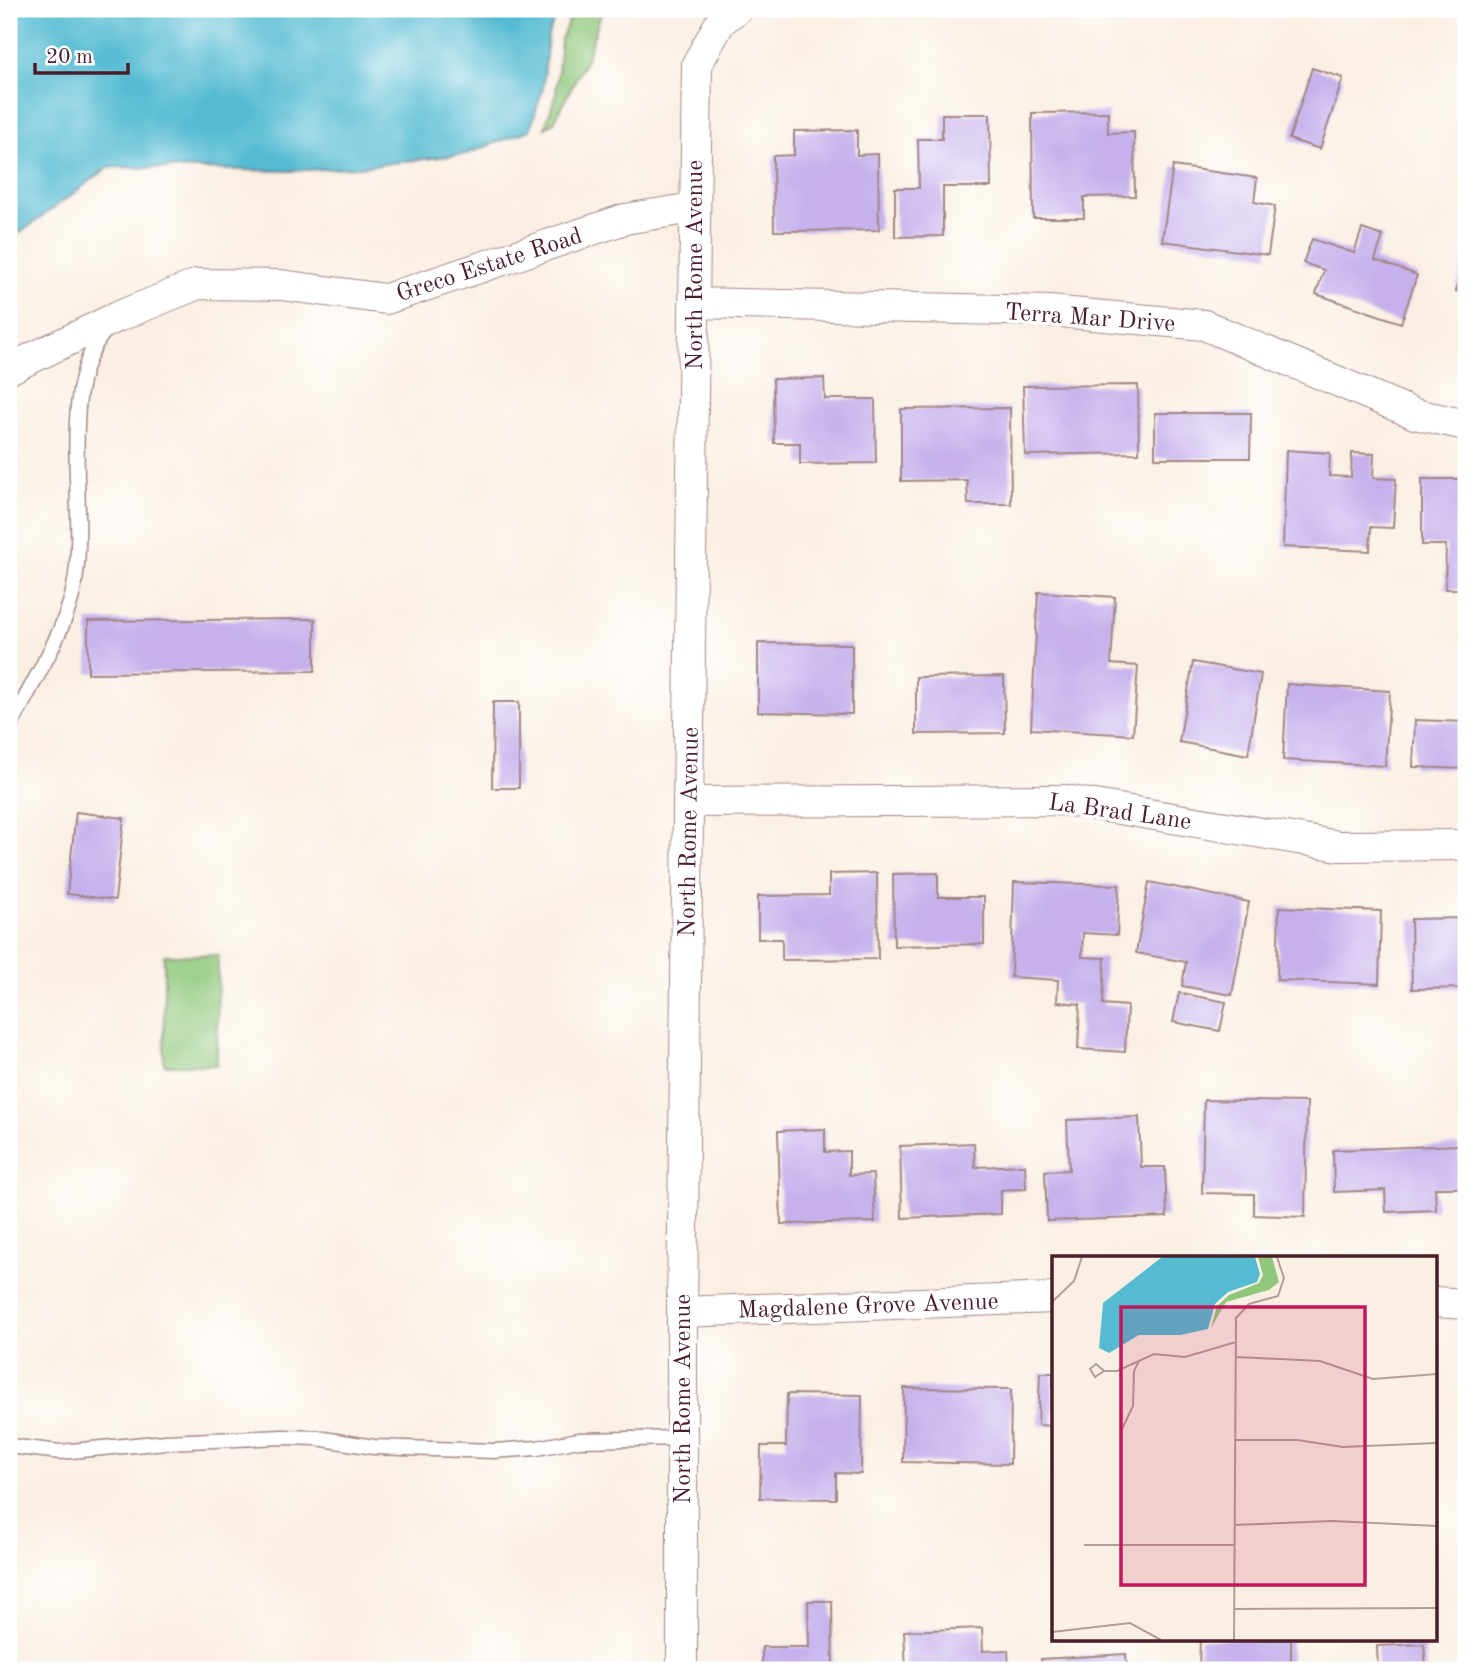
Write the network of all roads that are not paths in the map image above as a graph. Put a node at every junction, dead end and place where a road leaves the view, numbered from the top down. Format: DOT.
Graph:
graph roads {
  1 [pos="737,9"];
  2 [pos="693,208"];
  3 [pos="695,303"];
  4 [pos="117,317"];
  5 [pos="9,369"];
  6 [pos="1466,425"];
  7 [pos="9,730"];
  8 [pos="688,802"];
  9 [pos="1466,845"];
  10 [pos="1052,1298"];
  11 [pos="1436,1302"];
  12 [pos="1466,1304"];
  13 [pos="682,1312"];
  14 [pos="682,1438"];
  15 [pos="9,1446"];
  16 [pos="681,1670"];
  1 -- 2 [label="street, North Rome Avenue"];
  2 -- 3 [label="street, North Rome Avenue"];
  2 -- 4 [label="street, Greco Estate Road"];
  3 -- 6 [label="street, Terra Mar Drive"];
  3 -- 8 [label="street, North Rome Avenue"];
  4 -- 5 [label="street, Greco Estate Road"];
  4 -- 7 [label="lane"];
  8 -- 9 [label="street, La Brad Lane"];
  8 -- 13 [label="street, North Rome Avenue"];
  10 -- 13 [label="street, Magdalene Grove Avenue"];
  11 -- 12 [label="street"];
  13 -- 14 [label="street, North Rome Avenue"];
  14 -- 15 [label="lane"];
  14 -- 16 [label="street, North Rome Avenue"];
}
